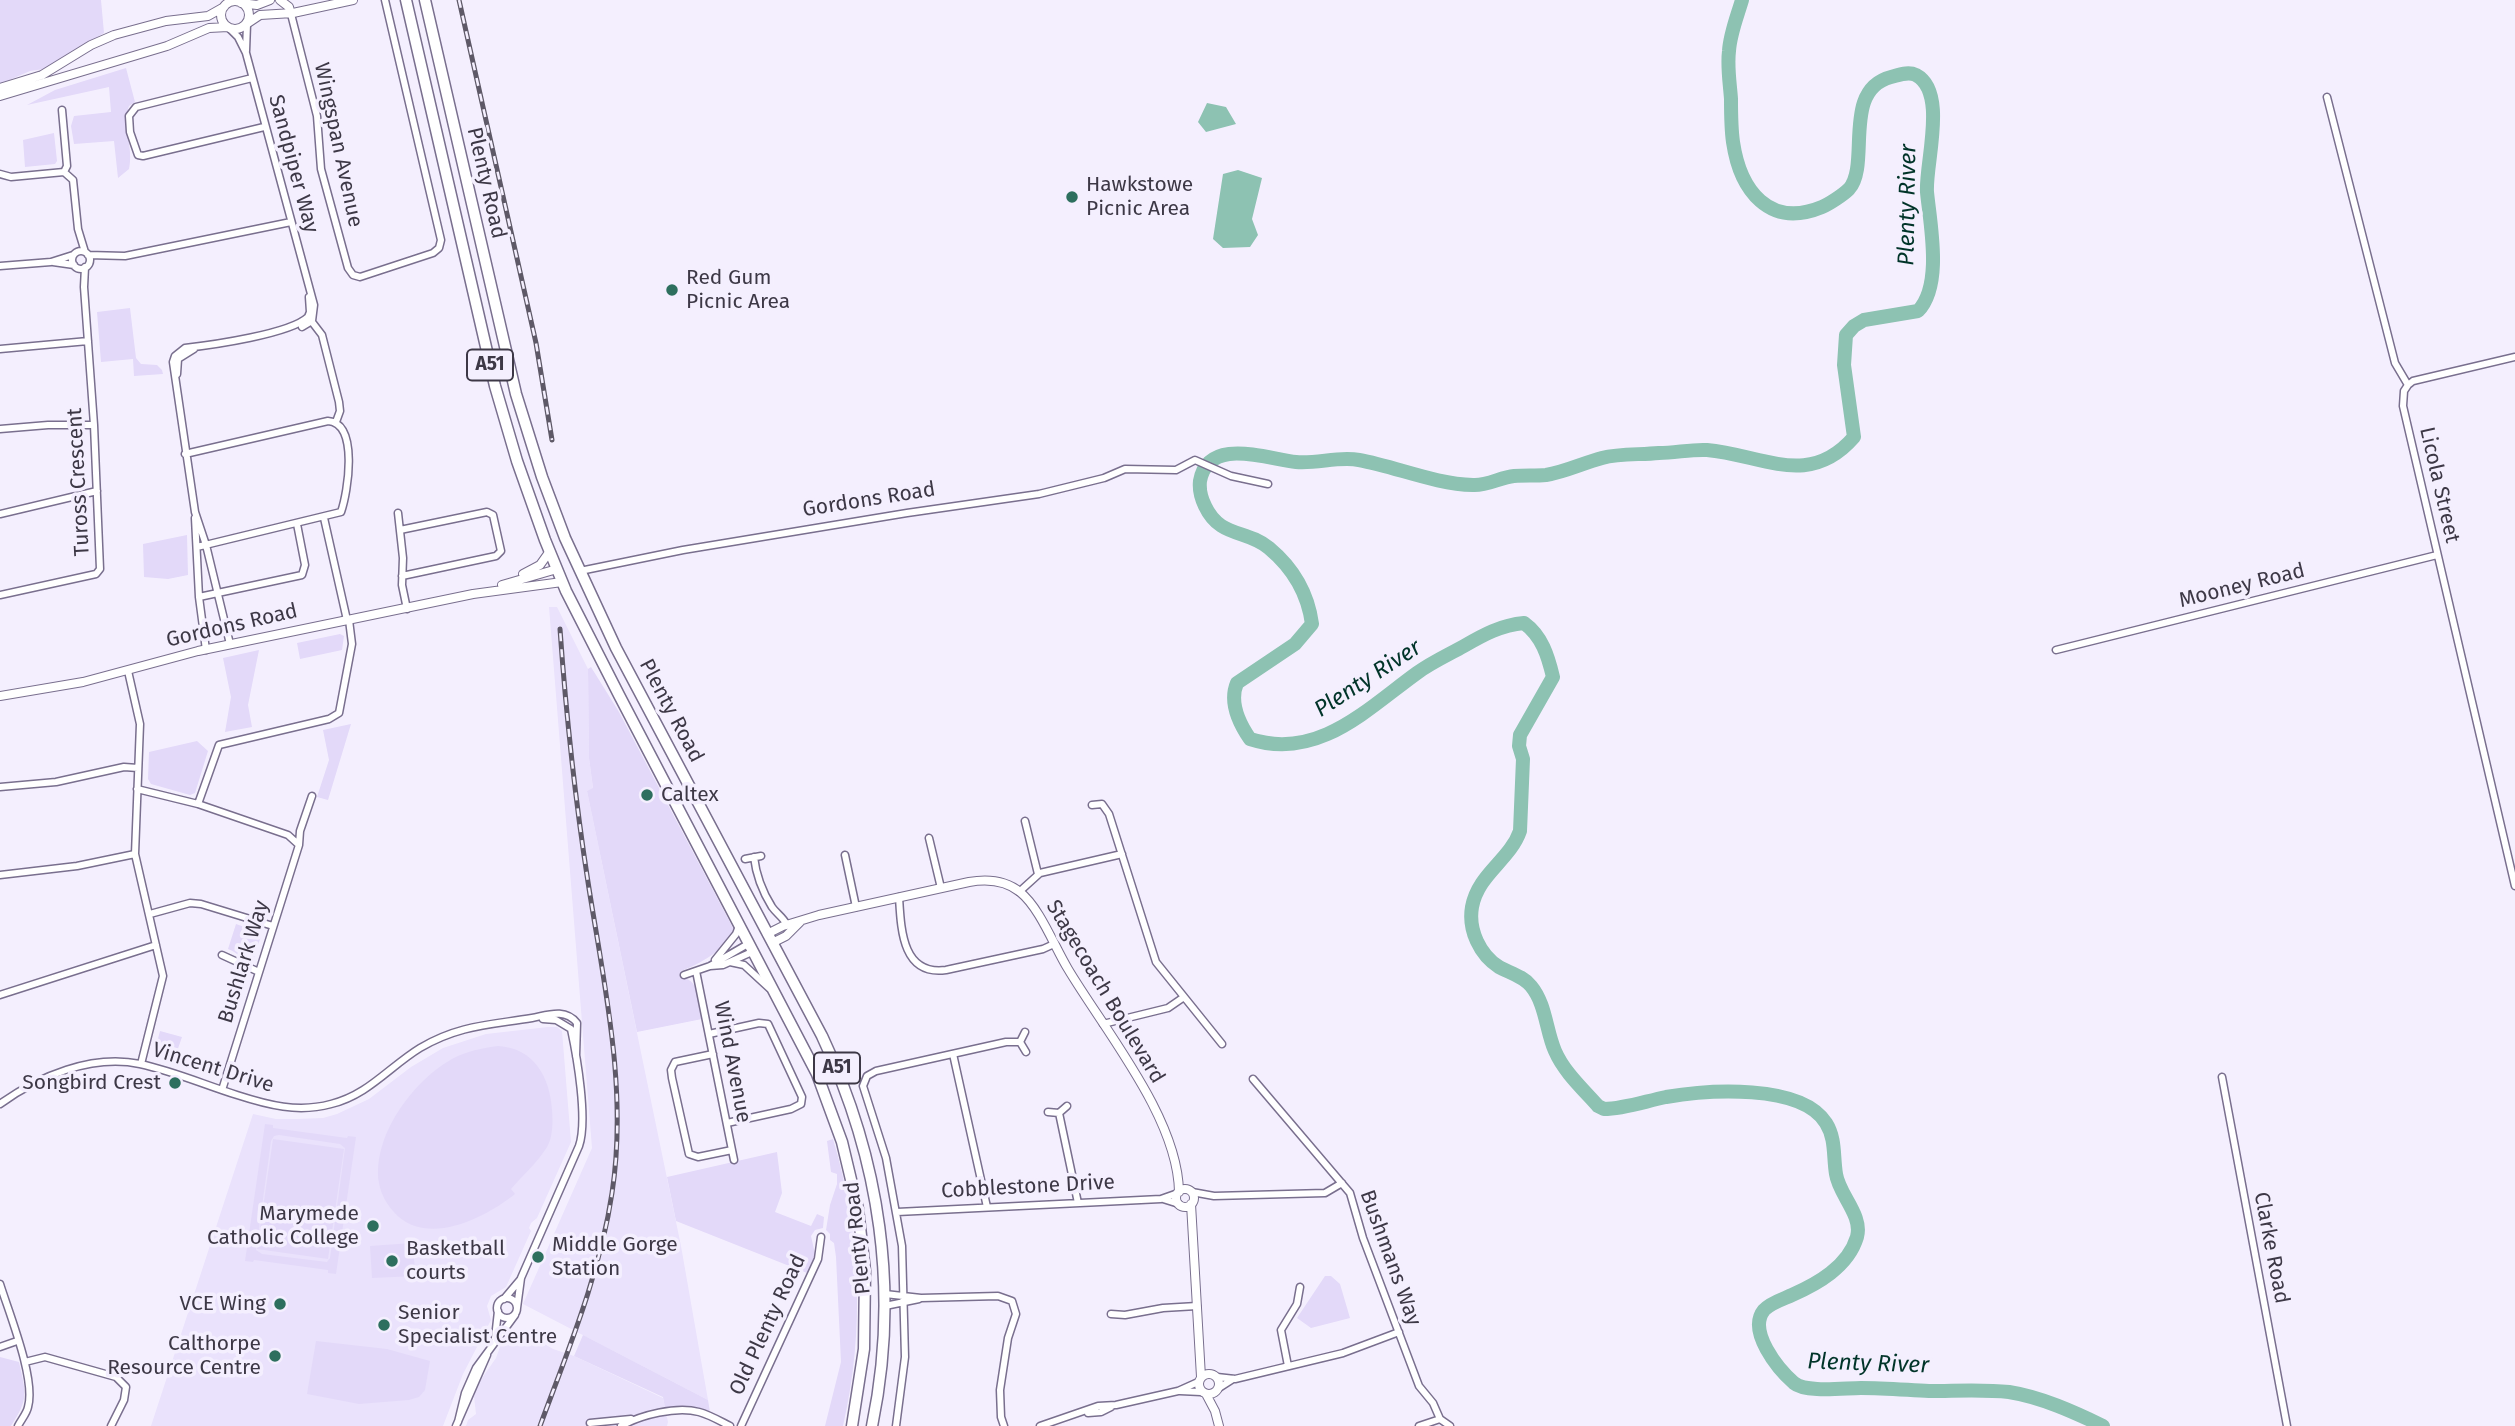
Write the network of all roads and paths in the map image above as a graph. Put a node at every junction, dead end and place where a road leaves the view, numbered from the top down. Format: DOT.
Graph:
graph roads {
  1 [pos="270,0"];
  2 [pos="280,0"];
  3 [pos="353,0"];
  4 [pos="385,0"];
  5 [pos="406,0"];
  6 [pos="425,0"];
  7 [pos="240,2"];
  8 [pos="224,5"];
  9 [pos="291,14"];
  10 [pos="247,23"];
  11 [pos="229,28"];
  12 [pos="82,51"];
  13 [pos="246,52"];
  14 [pos="99,66"];
  15 [pos="252,78"];
  16 [pos="0,88"];
  17 [pos="0,96"];
  18 [pos="2327,97"];
  19 [pos="62,110"];
  20 [pos="264,127"];
  21 [pos="64,172"];
  22 [pos="0,174"];
  23 [pos="290,222"];
  24 [pos="78,229"];
  25 [pos="87,253"];
  26 [pos="75,254"];
  27 [pos="111,256"];
  28 [pos="51,262"];
  29 [pos="0,266"];
  30 [pos="82,266"];
  31 [pos="310,319"];
  32 [pos="88,341"];
  33 [pos="0,349"];
  34 [pos="2515,357"];
  35 [pos="2407,385"];
  36 [pos="336,422"];
  37 [pos="94,425"];
  38 [pos="0,429"];
  39 [pos="185,454"];
  40 [pos="1268,484"];
  41 [pos="97,491"];
  42 [pos="195,512"];
  43 [pos="398,513"];
  44 [pos="0,514"];
  45 [pos="324,518"];
  46 [pos="297,524"];
  47 [pos="400,530"];
  48 [pos="206,545"];
  49 [pos="197,547"];
  50 [pos="550,551"];
  51 [pos="2437,555"];
  52 [pos="557,569"];
  53 [pos="579,571"];
  54 [pos="402,576"];
  55 [pos="562,582"];
  56 [pos="477,592"];
  57 [pos="219,593"];
  58 [pos="0,595"];
  59 [pos="200,597"];
  60 [pos="407,609"];
  61 [pos="348,620"];
  62 [pos="230,645"];
  63 [pos="206,650"];
  64 [pos="2056,650"];
  65 [pos="128,671"];
  66 [pos="0,696"];
  67 [pos="138,768"];
  68 [pos="0,787"];
  69 [pos="138,789"];
  70 [pos="313,796"];
  71 [pos="198,804"];
  72 [pos="1092,805"];
  73 [pos="1025,821"];
  74 [pos="929,838"];
  75 [pos="297,843"];
  76 [pos="135,854"];
  77 [pos="1122,854"];
  78 [pos="845,855"];
  79 [pos="745,859"];
  80 [pos="0,875"];
  81 [pos="1036,875"];
  82 [pos="2515,886"];
  83 [pos="941,888"];
  84 [pos="1021,893"];
  85 [pos="896,898"];
  86 [pos="856,907"];
  87 [pos="150,914"];
  88 [pos="273,926"];
  89 [pos="739,926"];
  90 [pos="789,928"];
  91 [pos="770,938"];
  92 [pos="1053,942"];
  93 [pos="156,945"];
  94 [pos="750,948"];
  95 [pos="222,955"];
  96 [pos="730,962"];
  97 [pos="713,964"];
  98 [pos="696,971"];
  99 [pos="259,972"];
  100 [pos="684,975"];
  101 [pos="774,991"];
  102 [pos="0,995"];
  103 [pos="1184,997"];
  104 [pos="528,1019"];
  105 [pos="1103,1024"];
  106 [pos="1025,1032"];
  107 [pos="709,1034"];
  108 [pos="1020,1042"];
  109 [pos="1222,1044"];
  110 [pos="1026,1052"];
  111 [pos="713,1054"];
  112 [pos="953,1054"];
  113 [pos="576,1056"];
  114 [pos="141,1064"];
  115 [pos="2221,1077"];
  116 [pos="1253,1079"];
  117 [pos="222,1090"];
  118 [pos="0,1104"];
  119 [pos="1067,1107"];
  120 [pos="1048,1112"];
  121 [pos="1059,1113"];
  122 [pos="727,1123"];
  123 [pos="732,1150"];
  124 [pos="734,1160"];
  125 [pos="1176,1168"];
  126 [pos="1342,1183"];
  127 [pos="1191,1191"];
  128 [pos="1179,1192"];
  129 [pos="1214,1196"];
  130 [pos="1161,1199"];
  131 [pos="1078,1203"];
  132 [pos="1180,1204"];
  133 [pos="1192,1204"];
  134 [pos="988,1207"];
  135 [pos="897,1212"];
  136 [pos="1192,1223"];
  137 [pos="821,1237"];
  138 [pos="521,1278"];
  139 [pos="0,1284"];
  140 [pos="1300,1287"];
  141 [pos="886,1294"];
  142 [pos="904,1299"];
  143 [pos="502,1300"];
  144 [pos="885,1306"];
  145 [pos="1197,1306"];
  146 [pos="498,1311"];
  147 [pos="516,1311"];
  148 [pos="1111,1314"];
  149 [pos="1399,1332"];
  150 [pos="495,1340"];
  151 [pos="17,1341"];
  152 [pos="0,1347"];
  153 [pos="488,1353"];
  154 [pos="1201,1354"];
  155 [pos="25,1362"];
  156 [pos="1288,1366"];
  157 [pos="1214,1376"];
  158 [pos="1235,1378"];
  159 [pos="1202,1386"];
  160 [pos="1218,1390"];
  161 [pos="1215,1411"];
  162 [pos="636,1419"];
  163 [pos="1440,1419"];
  164 [pos="457,1424"];
  165 [pos="586,1425"];
  166 [pos="18,1426"];
  167 [pos="111,1426"];
  168 [pos="600,1426"];
  169 [pos="621,1426"];
  170 [pos="730,1426"];
  171 [pos="741,1426"];
  172 [pos="852,1426"];
  173 [pos="872,1426"];
  174 [pos="896,1426"];
  175 [pos="1003,1426"];
  176 [pos="1040,1426"];
  177 [pos="1219,1426"];
  178 [pos="1419,1426"];
  179 [pos="1450,1426"];
  180 [pos="2287,1426"];
  1 -- 7 [label="street"];
  2 -- 9 [label="street"];
  3 -- 9 [label="street"];
  4 -- 9 [label="street, Wingspan Avenue"];
  5 -- 50 [label="highway, Plenty Road / A51"];
  6 -- 53 [label="highway, Plenty Road / A51"];
  7 -- 8 [label="street"];
  7 -- 10 [label="street"];
  8 -- 11 [label="street"];
  8 -- 12 [label="street"];
  9 -- 10 [label="street"];
  10 -- 11 [label="street"];
  10 -- 13 [label="street, Sandpiper Way"];
  11 -- 13 [label="street, Sandpiper Way"];
  11 -- 14 [label="street"];
  12 -- 14 [label="street"];
  12 -- 16 [label="street"];
  13 -- 15 [label="street, Sandpiper Way"];
  14 -- 17 [label="street"];
  15 -- 20 [label="street, Sandpiper Way"];
  15 -- 20 [label="street"];
  18 -- 35 [label="street, Licola Street"];
  19 -- 21 [label="street"];
  20 -- 23 [label="street, Sandpiper Way"];
  21 -- 22 [label="street"];
  21 -- 24 [label="street"];
  23 -- 27 [label="street"];
  23 -- 31 [label="street, Sandpiper Way"];
  24 -- 25 [label="street"];
  24 -- 26 [label="street"];
  25 -- 26 [label="street"];
  25 -- 27 [label="street"];
  25 -- 30 [label="street"];
  26 -- 28 [label="street"];
  26 -- 30 [label="street"];
  27 -- 30 [label="street"];
  28 -- 29 [label="street"];
  28 -- 30 [label="street"];
  30 -- 32 [label="street, Tuross Crescent"];
  31 -- 36 [label="street, Sandpiper Way"];
  31 -- 39 [label="street"];
  32 -- 33 [label="street"];
  32 -- 37 [label="street, Tuross Crescent"];
  34 -- 35 [label="street"];
  35 -- 51 [label="street, Licola Street"];
  36 -- 39 [label="street"];
  36 -- 45 [label="street, Sandpiper Way"];
  37 -- 38 [label="street"];
  37 -- 41 [label="street, Tuross Crescent"];
  39 -- 42 [label="street"];
  40 -- 53 [label="street, Gordons Road"];
  41 -- 44 [label="street"];
  41 -- 58 [label="street, Tuross Crescent"];
  42 -- 48 [label="street"];
  42 -- 49 [label="street"];
  43 -- 47 [label="street"];
  45 -- 46 [label="street"];
  45 -- 61 [label="street"];
  46 -- 48 [label="street"];
  46 -- 57 [label="street"];
  47 -- 54 [label="street"];
  47 -- 54 [label="street"];
  48 -- 49 [label="street"];
  48 -- 57 [label="street"];
  49 -- 59 [label="street"];
  50 -- 52 [label="highway, Plenty Road / A51"];
  50 -- 56 [label="street"];
  51 -- 64 [label="street, Mooney Road"];
  51 -- 82 [label="street, Licola Street"];
  52 -- 53 [label="highway"];
  52 -- 55 [label="highway, Plenty Road / A51"];
  52 -- 56 [label="street, Gordons Road"];
  53 -- 55 [label="highway, Gordons Road"];
  53 -- 91 [label="highway, Plenty Road / A51"];
  54 -- 60 [label="street"];
  55 -- 56 [label="street, Gordons Road"];
  55 -- 89 [label="highway, Plenty Road / A51"];
  56 -- 60 [label="street, Gordons Road"];
  57 -- 59 [label="street"];
  57 -- 62 [label="street"];
  59 -- 63 [label="street"];
  60 -- 61 [label="street, Gordons Road"];
  61 -- 62 [label="street, Gordons Road"];
  61 -- 71 [label="street"];
  62 -- 63 [label="street, Gordons Road"];
  63 -- 65 [label="street, Gordons Road"];
  65 -- 66 [label="street, Gordons Road"];
  65 -- 67 [label="street"];
  67 -- 68 [label="street"];
  67 -- 69 [label="street"];
  69 -- 71 [label="street"];
  69 -- 76 [label="street"];
  70 -- 75 [label="street, Bushlark Way"];
  71 -- 75 [label="street"];
  72 -- 77 [label="street"];
  73 -- 81 [label="street"];
  74 -- 83 [label="street"];
  75 -- 88 [label="street, Bushlark Way"];
  76 -- 80 [label="street"];
  76 -- 87 [label="street"];
  77 -- 81 [label="street"];
  77 -- 103 [label="street"];
  78 -- 86 [label="street"];
  79 -- 90 [label="street"];
  81 -- 84 [label="street"];
  83 -- 84 [label="street, Stagecoach Boulevard"];
  83 -- 85 [label="street, Stagecoach Boulevard"];
  84 -- 92 [label="street, Stagecoach Boulevard"];
  85 -- 86 [label="street, Stagecoach Boulevard"];
  85 -- 92 [label="street"];
  86 -- 90 [label="street, Stagecoach Boulevard"];
  87 -- 88 [label="street"];
  87 -- 93 [label="street"];
  88 -- 99 [label="street, Bushlark Way"];
  89 -- 94 [label="highway, Plenty Road / A51"];
  89 -- 97 [label="street"];
  90 -- 91 [label="street, Stagecoach Boulevard"];
  91 -- 94 [label="highway"];
  91 -- 141 [label="highway, Plenty Road / A51"];
  92 -- 105 [label="street, Stagecoach Boulevard"];
  93 -- 102 [label="street"];
  93 -- 114 [label="street"];
  94 -- 96 [label="street"];
  94 -- 97 [label="street"];
  94 -- 101 [label="highway, Plenty Road / A51"];
  95 -- 99 [label="street"];
  96 -- 97 [label="street"];
  96 -- 101 [label="street"];
  97 -- 98 [label="street"];
  98 -- 100 [label="street"];
  98 -- 107 [label="street, Wind Avenue"];
  99 -- 117 [label="street, Bushlark Way"];
  101 -- 172 [label="highway, Plenty Road / A51"];
  103 -- 105 [label="street"];
  103 -- 109 [label="street"];
  104 -- 113 [label="street, Vincent Drive"];
  104 -- 113 [label="street, Vincent Drive"];
  104 -- 117 [label="street, Vincent Drive"];
  105 -- 125 [label="street, Stagecoach Boulevard"];
  106 -- 108 [label="street"];
  107 -- 111 [label="street, Wind Avenue"];
  107 -- 122 [label="street"];
  108 -- 110 [label="street"];
  108 -- 112 [label="street"];
  111 -- 122 [label="street, Wind Avenue"];
  111 -- 123 [label="street"];
  112 -- 134 [label="street"];
  112 -- 135 [label="street"];
  113 -- 138 [label="street"];
  114 -- 117 [label="street, Vincent Drive"];
  114 -- 118 [label="street, Vincent Drive"];
  115 -- 180 [label="street, Clarke Road"];
  116 -- 126 [label="street, Bushmans Way"];
  119 -- 121 [label="street"];
  120 -- 121 [label="street"];
  121 -- 131 [label="street"];
  122 -- 123 [label="street, Wind Avenue"];
  123 -- 124 [label="street, Wind Avenue"];
  125 -- 127 [label="street, Stagecoach Boulevard"];
  125 -- 128 [label="street, Stagecoach Boulevard"];
  126 -- 129 [label="street"];
  126 -- 149 [label="street, Bushmans Way"];
  127 -- 128 [label="street"];
  127 -- 129 [label="street"];
  127 -- 133 [label="street"];
  128 -- 130 [label="street, Cobblestone Drive"];
  128 -- 132 [label="street"];
  129 -- 133 [label="street"];
  130 -- 131 [label="street, Cobblestone Drive"];
  130 -- 132 [label="street, Cobblestone Drive"];
  131 -- 134 [label="street, Cobblestone Drive"];
  132 -- 133 [label="street"];
  132 -- 136 [label="street"];
  133 -- 136 [label="street"];
  134 -- 135 [label="street, Cobblestone Drive"];
  135 -- 142 [label="street"];
  136 -- 145 [label="street"];
  137 -- 171 [label="street, Old Plenty Road"];
  138 -- 143 [label="street"];
  138 -- 147 [label="street"];
  139 -- 151 [label="street"];
  140 -- 156 [label="street"];
  141 -- 142 [label="street"];
  141 -- 144 [label="highway, Plenty Road / A51"];
  142 -- 144 [label="street"];
  142 -- 174 [label="street"];
  142 -- 175 [label="street"];
  143 -- 146 [label="street"];
  143 -- 147 [label="street"];
  144 -- 173 [label="highway, Plenty Road / A51"];
  145 -- 148 [label="street"];
  145 -- 154 [label="street"];
  146 -- 147 [label="street"];
  146 -- 150 [label="street"];
  147 -- 150 [label="street"];
  149 -- 156 [label="street"];
  149 -- 163 [label="street, Bushmans Way"];
  150 -- 153 [label="street"];
  151 -- 152 [label="street"];
  151 -- 155 [label="street"];
  153 -- 164 [label="street"];
  153 -- 164 [label="street"];
  154 -- 157 [label="street"];
  154 -- 159 [label="street"];
  155 -- 166 [label="street"];
  155 -- 167 [label="street"];
  156 -- 158 [label="street"];
  157 -- 158 [label="street"];
  157 -- 159 [label="street"];
  157 -- 160 [label="street"];
  158 -- 160 [label="street"];
  159 -- 160 [label="street"];
  159 -- 161 [label="street"];
  159 -- 176 [label="street"];
  160 -- 161 [label="street"];
  161 -- 177 [label="street"];
  162 -- 165 [label="street"];
  162 -- 169 [label="street"];
  162 -- 170 [label="street"];
  163 -- 178 [label="street"];
  163 -- 179 [label="street, Bushmans Way"];
  165 -- 168 [label="street"];
}
